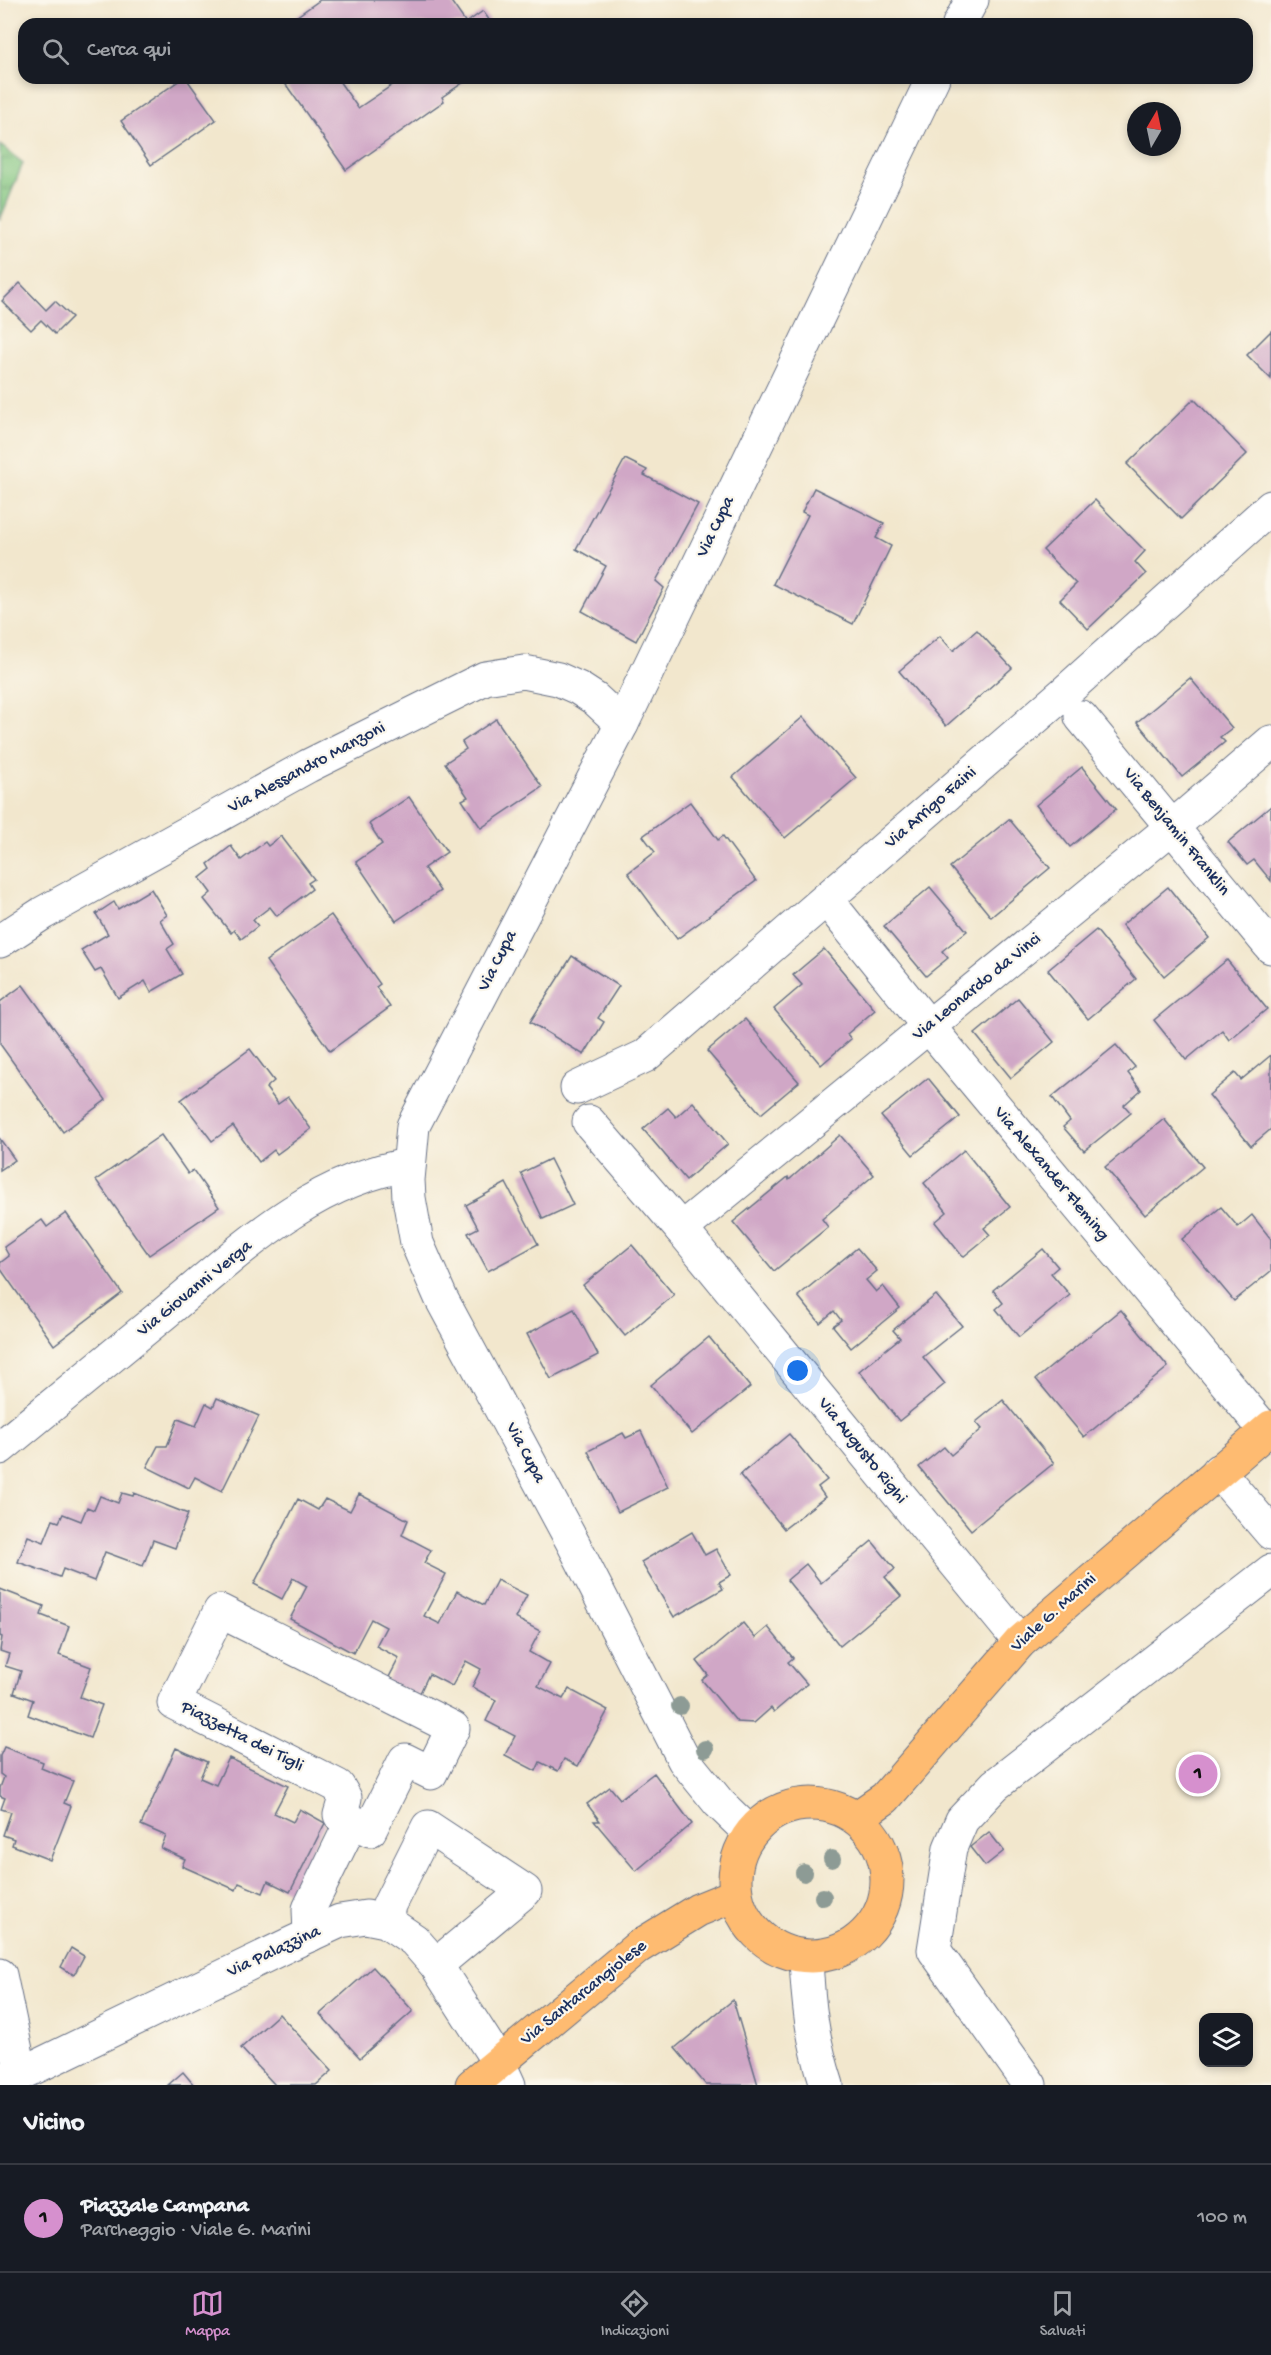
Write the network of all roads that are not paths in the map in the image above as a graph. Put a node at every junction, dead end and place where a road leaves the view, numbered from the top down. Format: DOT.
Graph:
graph roads {
  1 [pos="972,0"];
  2 [pos="962,18"];
  3 [pos="930,84"];
  4 [pos="1271,507"];
  5 [pos="1081,717"];
  6 [pos="622,724"];
  7 [pos="1271,742"];
  8 [pos="1171,828"];
  9 [pos="839,915"];
  10 [pos="0,941"];
  11 [pos="1271,947"];
  12 [pos="929,1027"];
  13 [pos="577,1088"];
  14 [pos="589,1122"];
  15 [pos="409,1165"];
  16 [pos="681,1229"];
  17 [pos="1268,1429"];
  18 [pos="0,1448"];
  19 [pos="1218,1471"];
  20 [pos="1271,1533"];
  21 [pos="1271,1571"];
  22 [pos="1020,1642"];
  23 [pos="453,1728"];
  24 [pos="856,1818"];
  25 [pos="350,1825"];
  26 [pos="750,1833"];
  27 [pos="735,1895"];
  28 [pos="386,1921"];
  29 [pos="310,1935"];
  30 [pos="806,1957"];
  31 [pos="436,1965"];
  32 [pos="0,1975"];
  33 [pos="504,2074"];
  34 [pos="10,2078"];
  35 [pos="472,2085"];
  36 [pos="827,2085"];
  37 [pos="1030,2085"];
  1 -- 2 [label="street"];
  3 -- 6 [label="street, Via Cupa"];
  4 -- 13 [label="street, Via Arrigo Faini"];
  5 -- 8 [label="street, Via Benjamin Franklin"];
  6 -- 10 [label="street, Via Alessandro Manzoni"];
  6 -- 15 [label="street, Via Cupa"];
  7 -- 8 [label="street, Via Leonardo da Vinci"];
  8 -- 11 [label="street, Via Benjamin Franklin"];
  8 -- 12 [label="street, Via Leonardo da Vinci"];
  9 -- 12 [label="street, Via Alexander Fleming"];
  12 -- 16 [label="street, Via Leonardo da Vinci"];
  12 -- 17 [label="street, Via Alexander Fleming"];
  14 -- 16 [label="street, Via Augusto Righi"];
  15 -- 18 [label="street, Via Giovanni Verga"];
  15 -- 26 [label="street, Via Cupa"];
  16 -- 22 [label="street, Via Augusto Righi"];
  17 -- 19 [label="main road, Viale G. Marini"];
  19 -- 20 [label="street"];
  19 -- 22 [label="main road, Viale G. Marini"];
  21 -- 37 [label="street"];
  22 -- 24 [label="main road, Viale G. Marini"];
  23 -- 23 [label="street, Piazzetta dei Tigli"];
  24 -- 26 [label="main road"];
  24 -- 30 [label="main road"];
  25 -- 29 [label="street"];
  26 -- 27 [label="main road"];
  27 -- 30 [label="main road"];
  27 -- 33 [label="main road, Via Santarcangiolese"];
  28 -- 29 [label="street, Via Palazzina"];
  28 -- 31 [label="street, Via Palazzina"];
  28 -- 31 [label="street"];
  29 -- 34 [label="street, Via Palazzina"];
  30 -- 36 [label="street"];
  31 -- 33 [label="street, Via Palazzina"];
  32 -- 34 [label="street"];
  33 -- 35 [label="main road, Via Santarcangiolese"];
}
